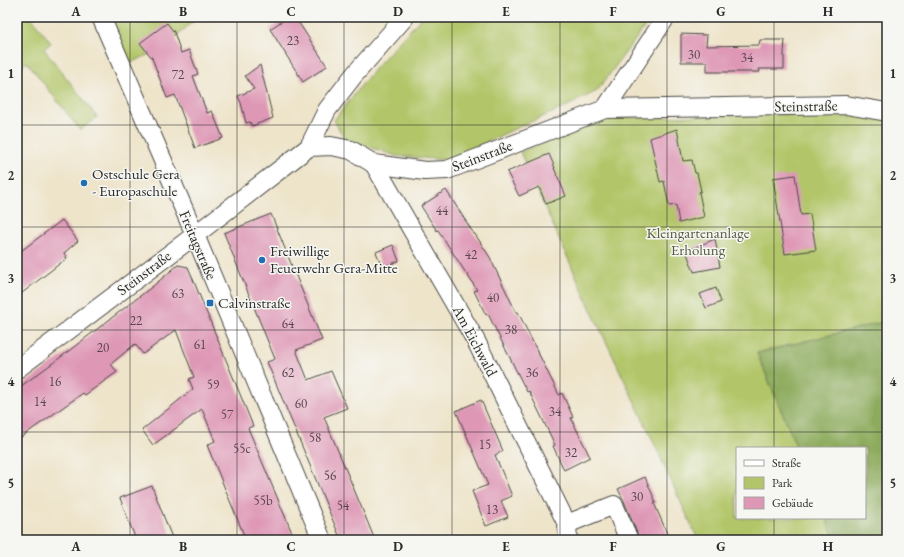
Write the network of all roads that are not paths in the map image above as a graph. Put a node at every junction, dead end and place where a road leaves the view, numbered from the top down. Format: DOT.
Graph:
graph roads {
  1 [pos="100,17"];
  2 [pos="405,17"];
  3 [pos="666,17"];
  4 [pos="605,109"];
  5 [pos="887,112"];
  6 [pos="309,147"];
  7 [pos="374,164"];
  8 [pos="195,235"];
  9 [pos="17,369"];
  10 [pos="568,532"];
  11 [pos="322,540"];
  12 [pos="630,540"];
  1 -- 8 [label="street, Freitagstraße"];
  2 -- 6 [label="street, Steinstraße"];
  3 -- 4 [label="street"];
  4 -- 5 [label="street, Steinstraße"];
  4 -- 7 [label="street, Steinstraße"];
  6 -- 7 [label="street, Steinstraße"];
  6 -- 8 [label="street, Steinstraße"];
  7 -- 10 [label="street, Am Eichwald"];
  8 -- 9 [label="street, Steinstraße"];
  8 -- 11 [label="street, Freitagstraße"];
  10 -- 12 [label="street, Am Eichwald"];
}
